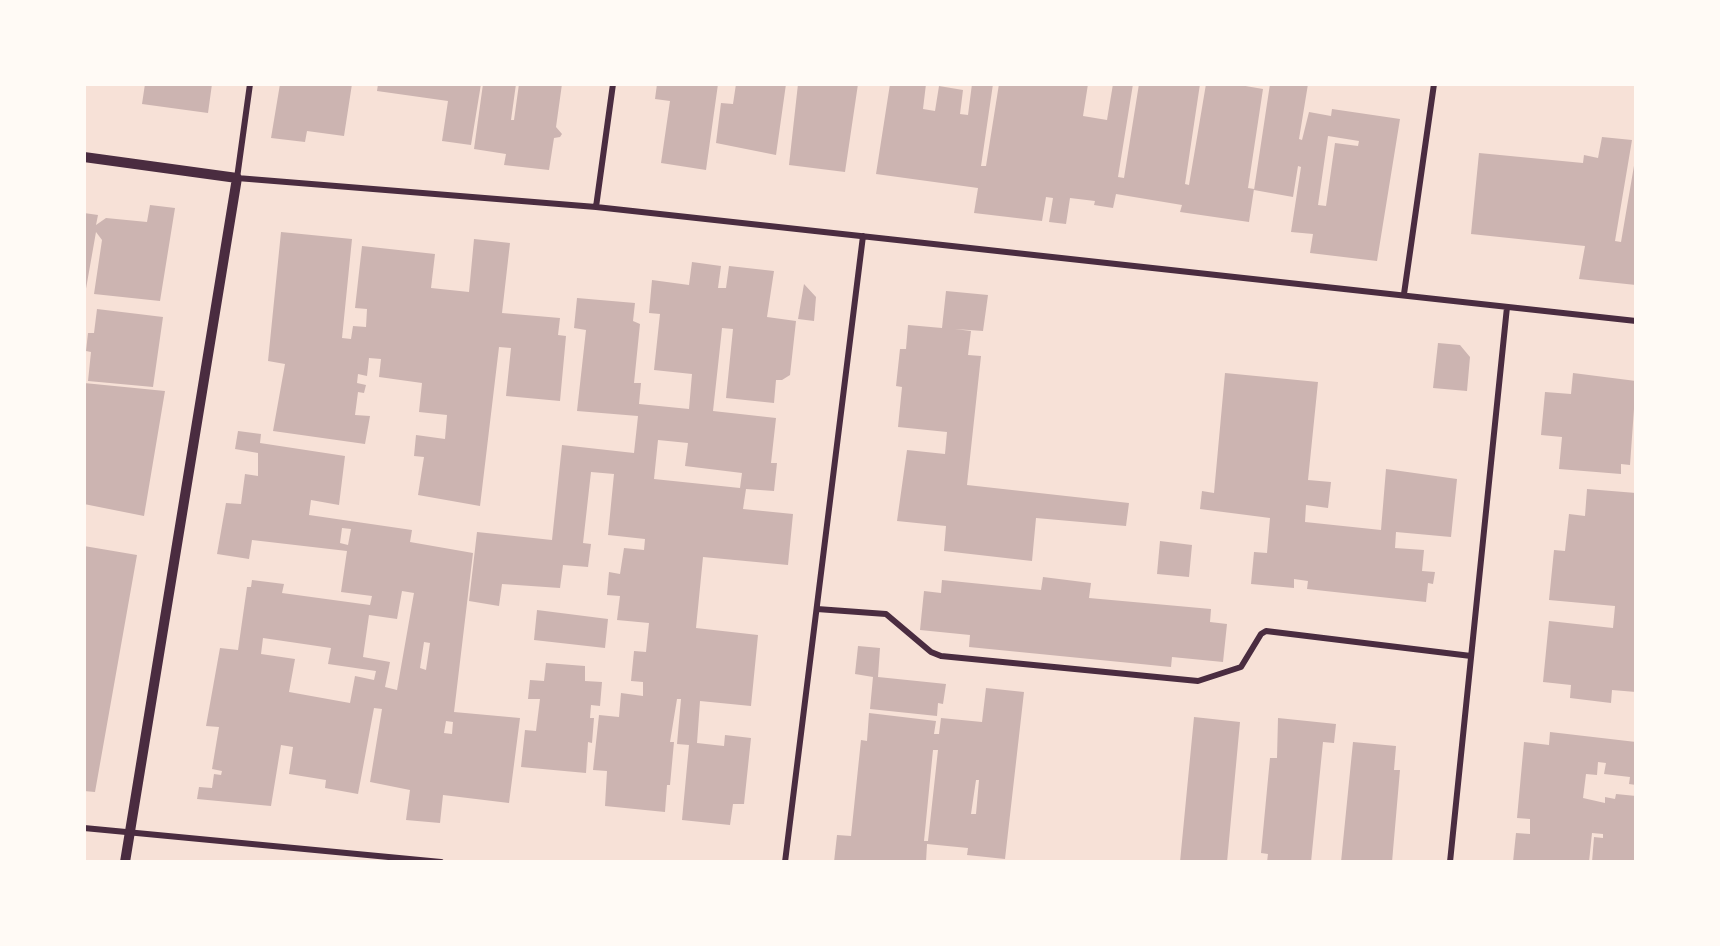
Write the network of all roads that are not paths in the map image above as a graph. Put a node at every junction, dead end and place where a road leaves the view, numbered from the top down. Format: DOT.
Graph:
graph roads {
  1 [pos="250,84"];
  2 [pos="613,84"];
  3 [pos="1434,84"];
  4 [pos="84,157"];
  5 [pos="237,178"];
  6 [pos="596,207"];
  7 [pos="863,236"];
  8 [pos="1404,294"];
  9 [pos="1507,307"];
  10 [pos="1636,321"];
  11 [pos="817,609"];
  12 [pos="1471,656"];
  13 [pos="84,828"];
  14 [pos="128,833"];
  15 [pos="124,862"];
  16 [pos="441,862"];
  17 [pos="785,862"];
  18 [pos="1450,862"];
  1 -- 5 [label="street"];
  2 -- 6 [label="street"];
  3 -- 8 [label="street"];
  4 -- 5 [label="street"];
  5 -- 6 [label="street"];
  5 -- 14 [label="street"];
  6 -- 7 [label="street"];
  7 -- 8 [label="street"];
  7 -- 11 [label="street"];
  8 -- 9 [label="street"];
  9 -- 10 [label="street"];
  9 -- 12 [label="street"];
  11 -- 12 [label="street"];
  11 -- 17 [label="street"];
  12 -- 18 [label="street"];
  13 -- 14 [label="street"];
  14 -- 15 [label="street"];
  14 -- 16 [label="street"];
}
